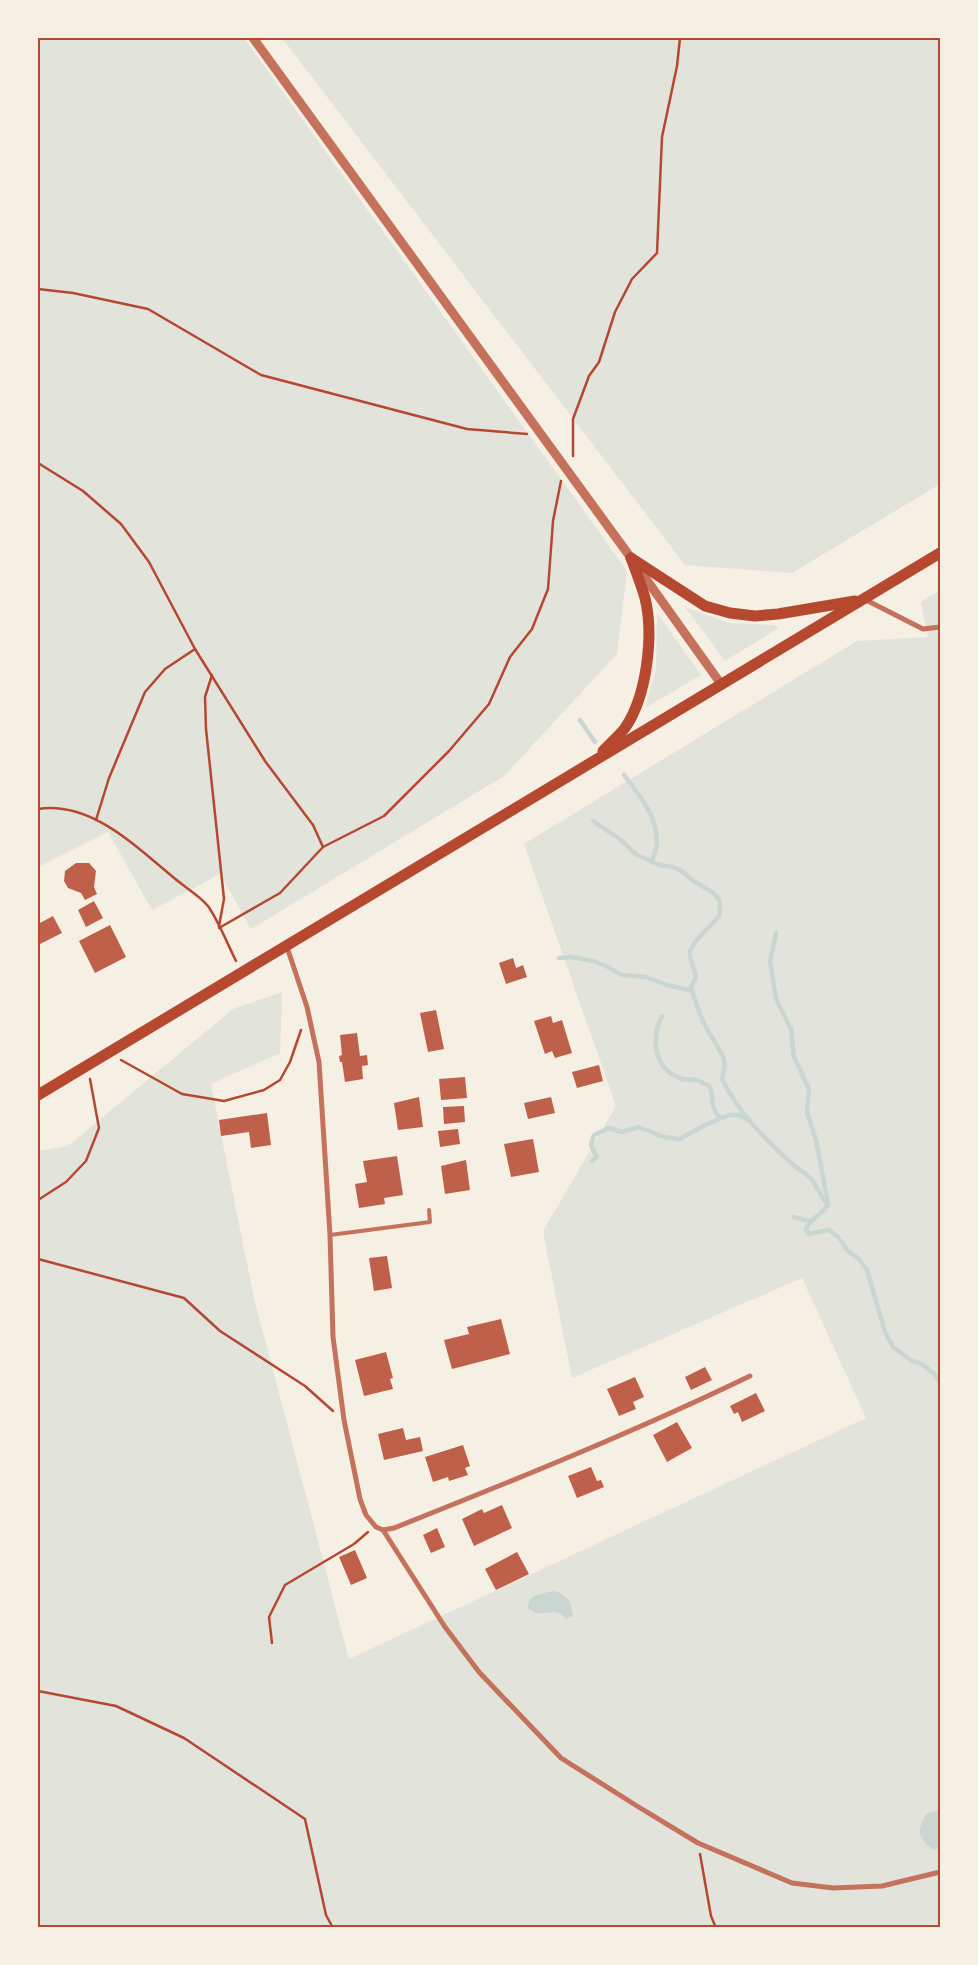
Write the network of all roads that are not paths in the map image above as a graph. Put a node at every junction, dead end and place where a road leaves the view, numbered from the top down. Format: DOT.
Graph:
graph roads {
  1 [pos="253,38"];
  2 [pos="940,553"];
  3 [pos="631,558"];
  4 [pos="864,599"];
  5 [pos="940,627"];
  6 [pos="721,684"];
  7 [pos="593,761"];
  8 [pos="287,947"];
  9 [pos="38,1095"];
  10 [pos="429,1210"];
  11 [pos="330,1235"];
  12 [pos="750,1376"];
  13 [pos="383,1530"];
  14 [pos="940,1872"];
  1 -- 3 [label="street"];
  2 -- 4 [label="main road"];
  3 -- 4 [label="main road"];
  3 -- 6 [label="street"];
  3 -- 7 [label="main road"];
  4 -- 5 [label="street"];
  4 -- 6 [label="main road"];
  6 -- 7 [label="main road"];
  7 -- 8 [label="main road"];
  8 -- 9 [label="main road"];
  8 -- 11 [label="street"];
  10 -- 11 [label="lane"];
  11 -- 13 [label="street"];
  12 -- 13 [label="street"];
  13 -- 14 [label="street"];
}
